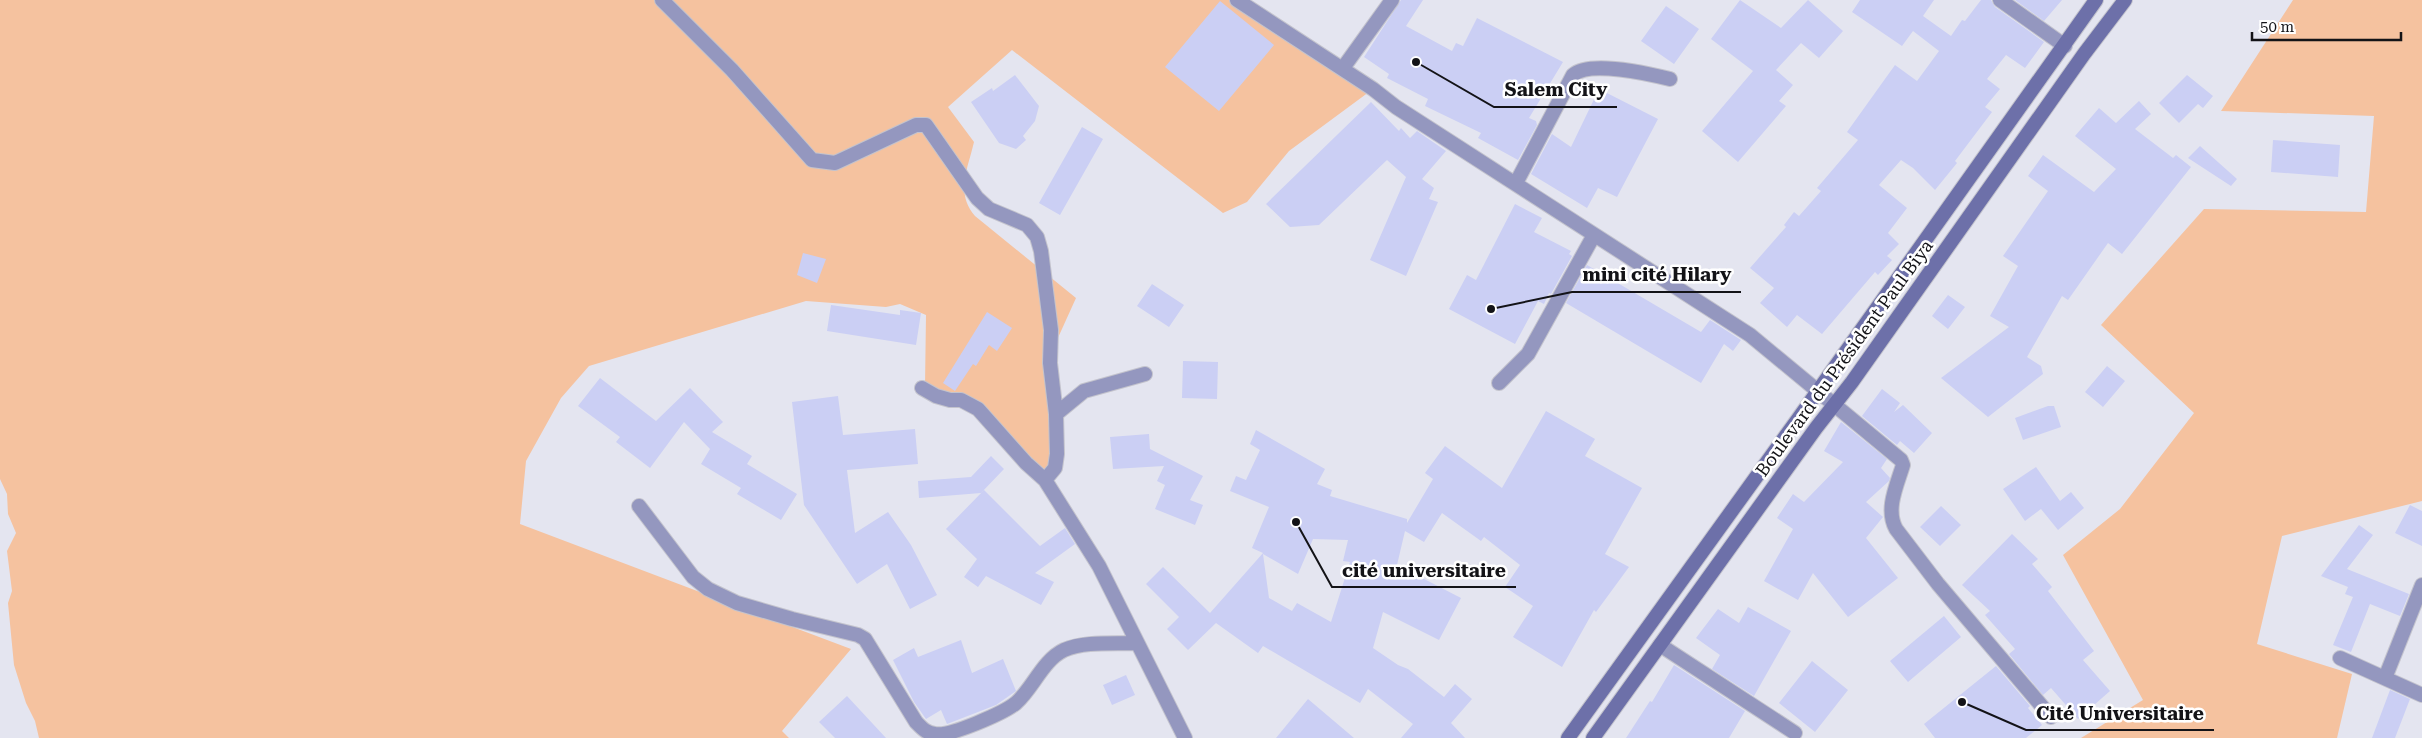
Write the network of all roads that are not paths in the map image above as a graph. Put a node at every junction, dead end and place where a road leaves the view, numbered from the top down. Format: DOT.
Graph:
graph roads {
  1 [pos="662,0"];
  2 [pos="1236,0"];
  3 [pos="1392,0"];
  4 [pos="2000,0"];
  5 [pos="2096,0"];
  6 [pos="2125,0"];
  7 [pos="2065,46"];
  8 [pos="1343,68"];
  9 [pos="1670,78"];
  10 [pos="1516,183"];
  11 [pos="1594,236"];
  12 [pos="1145,374"];
  13 [pos="1499,383"];
  14 [pos="922,388"];
  15 [pos="1818,390"];
  16 [pos="1836,404"];
  17 [pos="1056,414"];
  18 [pos="1045,480"];
  19 [pos="639,506"];
  20 [pos="2422,585"];
  21 [pos="1136,643"];
  22 [pos="1660,645"];
  23 [pos="2340,658"];
  24 [pos="2386,678"];
  25 [pos="2422,694"];
  26 [pos="2051,717"];
  27 [pos="1796,733"];
  28 [pos="1185,738"];
  29 [pos="1568,738"];
  30 [pos="1593,738"];
  1 -- 17 [label="street"];
  2 -- 8 [label="street"];
  3 -- 8 [label="street"];
  4 -- 7 [label="street"];
  5 -- 7 [label="main road, Boulevard du Président Paul Biya"];
  6 -- 16 [label="main road, Boulevard du Président Paul Biya"];
  7 -- 15 [label="main road, Boulevard du Président Paul Biya"];
  8 -- 10 [label="street"];
  9 -- 10 [label="street"];
  10 -- 11 [label="street"];
  11 -- 13 [label="street"];
  11 -- 15 [label="street"];
  12 -- 17 [label="street"];
  14 -- 18 [label="street"];
  15 -- 16 [label="street"];
  15 -- 29 [label="main road, Boulevard du Président Paul Biya"];
  16 -- 22 [label="main road, Boulevard du Président Paul Biya"];
  16 -- 26 [label="street"];
  17 -- 18 [label="street"];
  18 -- 21 [label="street"];
  19 -- 21 [label="street"];
  20 -- 24 [label="street"];
  21 -- 28 [label="street"];
  22 -- 27 [label="street"];
  22 -- 30 [label="main road, Boulevard du Président Paul Biya"];
  23 -- 24 [label="street"];
  24 -- 25 [label="street"];
}
